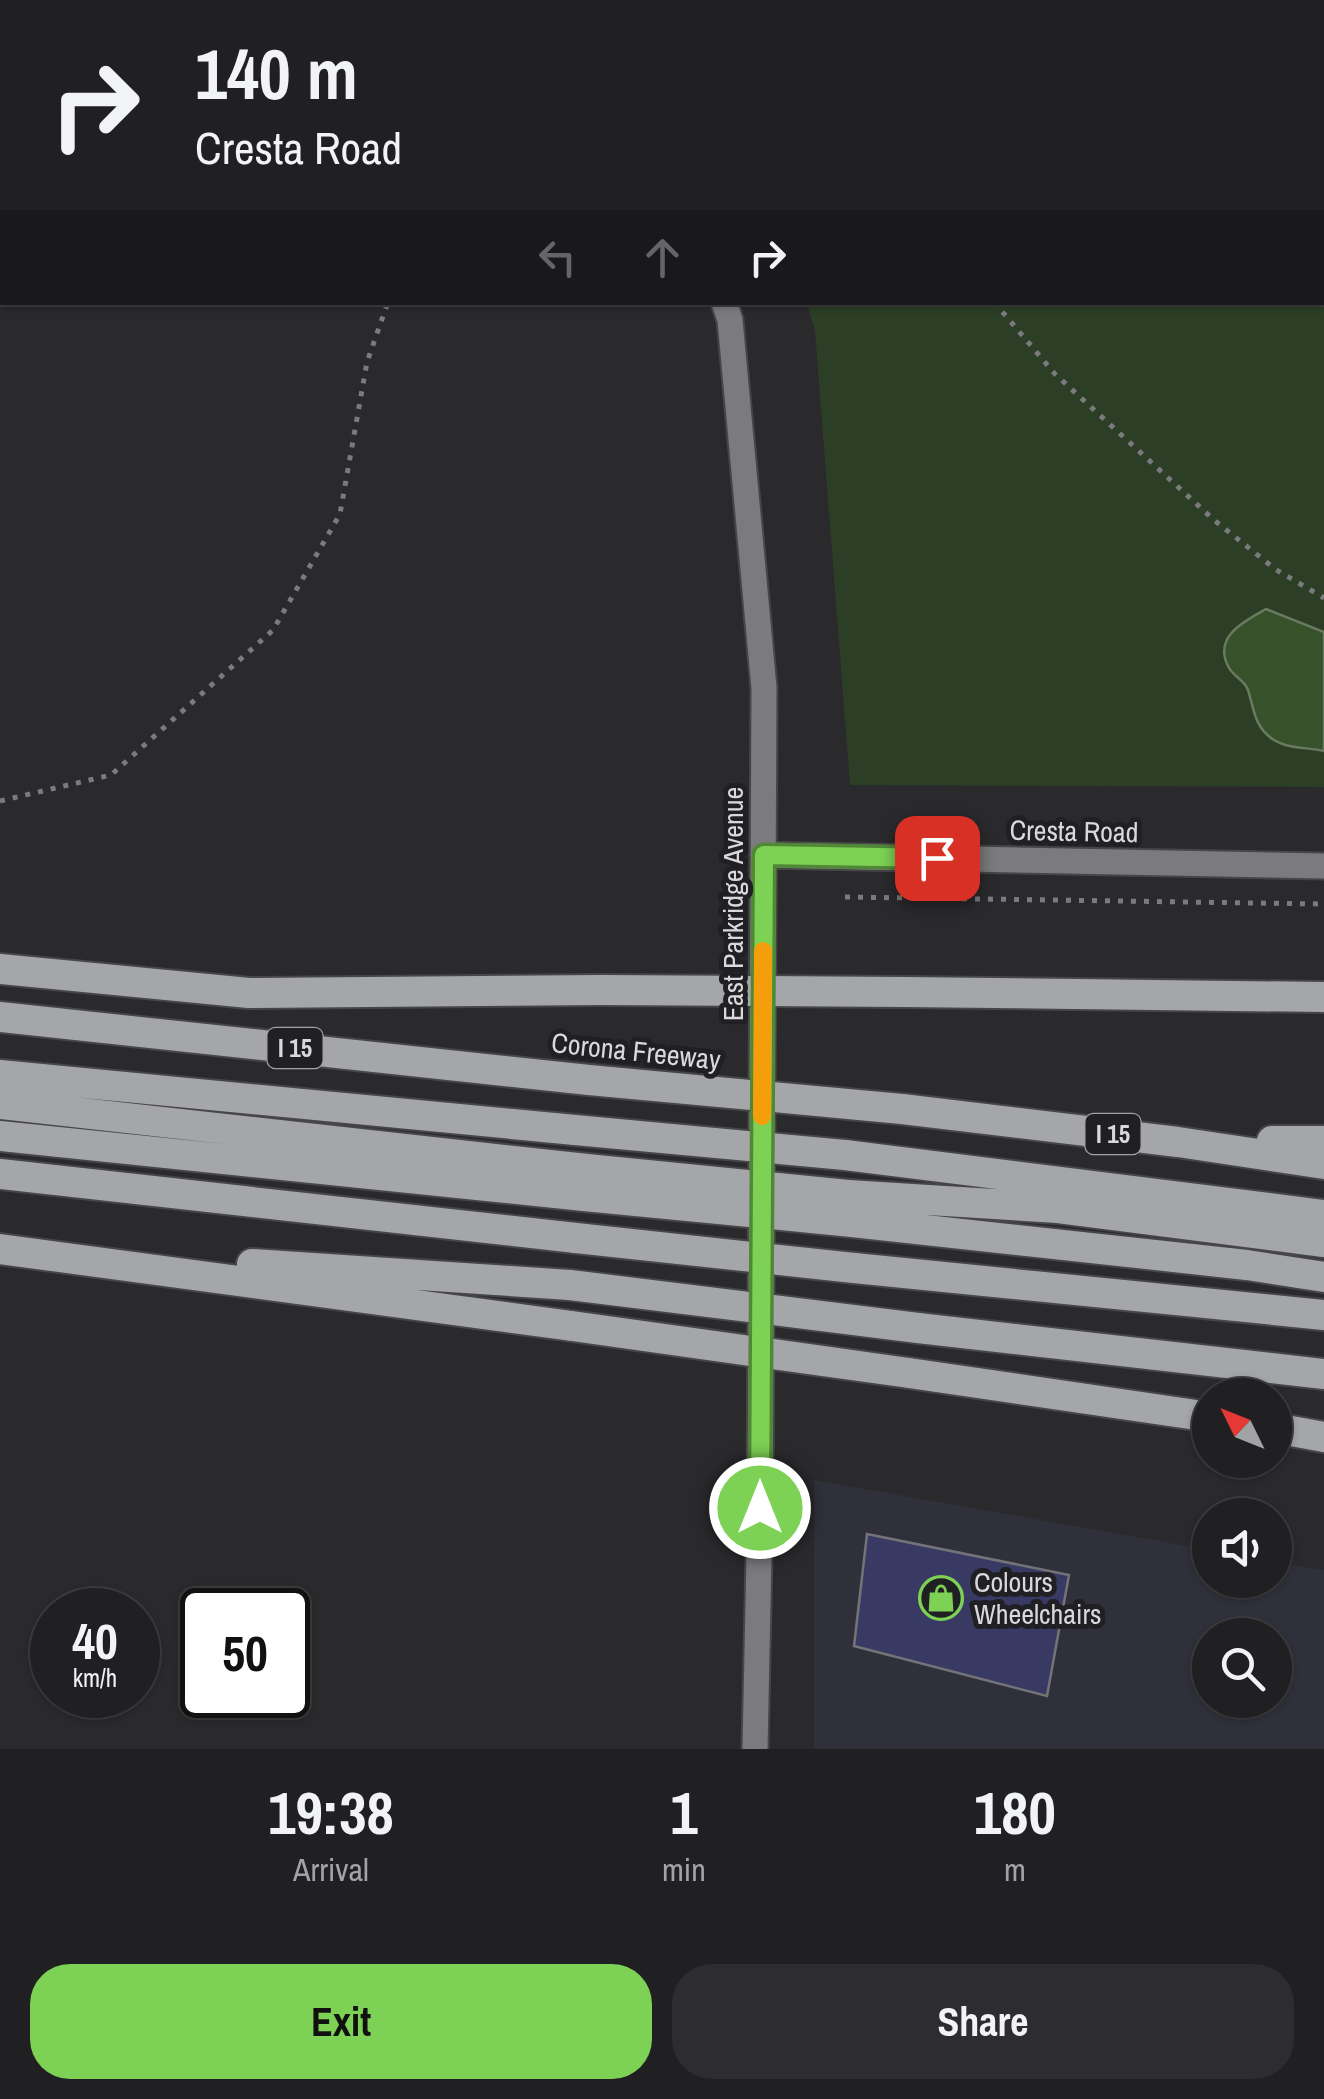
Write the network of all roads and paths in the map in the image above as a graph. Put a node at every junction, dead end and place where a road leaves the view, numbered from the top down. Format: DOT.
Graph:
graph roads {
  1 [pos="387,305"];
  2 [pos="725,305"];
  3 [pos="997,305"];
  4 [pos="1324,598"];
  5 [pos="0,801"];
  6 [pos="764,855"];
  7 [pos="1324,866"];
  8 [pos="845,897"];
  9 [pos="1324,904"];
  10 [pos="0,969"];
  11 [pos="1324,997"];
  12 [pos="0,1017"];
  13 [pos="0,1075"];
  14 [pos="0,1104"];
  15 [pos="0,1136"];
  16 [pos="1324,1141"];
  17 [pos="1178,1142"];
  18 [pos="1324,1164"];
  19 [pos="0,1174"];
  20 [pos="586,1183"];
  21 [pos="850,1209"];
  22 [pos="1320,1233"];
  23 [pos="0,1248"];
  24 [pos="1317,1275"];
  25 [pos="1324,1314"];
  26 [pos="1324,1374"];
  27 [pos="1192,1413"];
  28 [pos="1292,1431"];
  29 [pos="1324,1436"];
  30 [pos="755,1749"];
  1 -- 5 [label="path"];
  2 -- 6 [label="main road, East Parkridge Avenue"];
  3 -- 4 [label="path"];
  6 -- 7 [label="main road, Cresta Road"];
  6 -- 30 [label="main road, East Parkridge Avenue"];
  8 -- 9 [label="path"];
  10 -- 11 [label="highway, bridge"];
  12 -- 17 [label="highway, Corona Freeway / I 15, bridge"];
  13 -- 22 [label="highway, bridge"];
  14 -- 20 [label="highway"];
  15 -- 20 [label="highway"];
  16 -- 17 [label="highway"];
  17 -- 18 [label="highway, Corona Freeway / I 15"];
  19 -- 25 [label="highway, bridge"];
  20 -- 21 [label="highway, bridge"];
  21 -- 22 [label="highway"];
  21 -- 24 [label="highway"];
  23 -- 26 [label="highway, bridge"];
  23 -- 27 [label="highway, bridge"];
  28 -- 29 [label="highway"];
}
